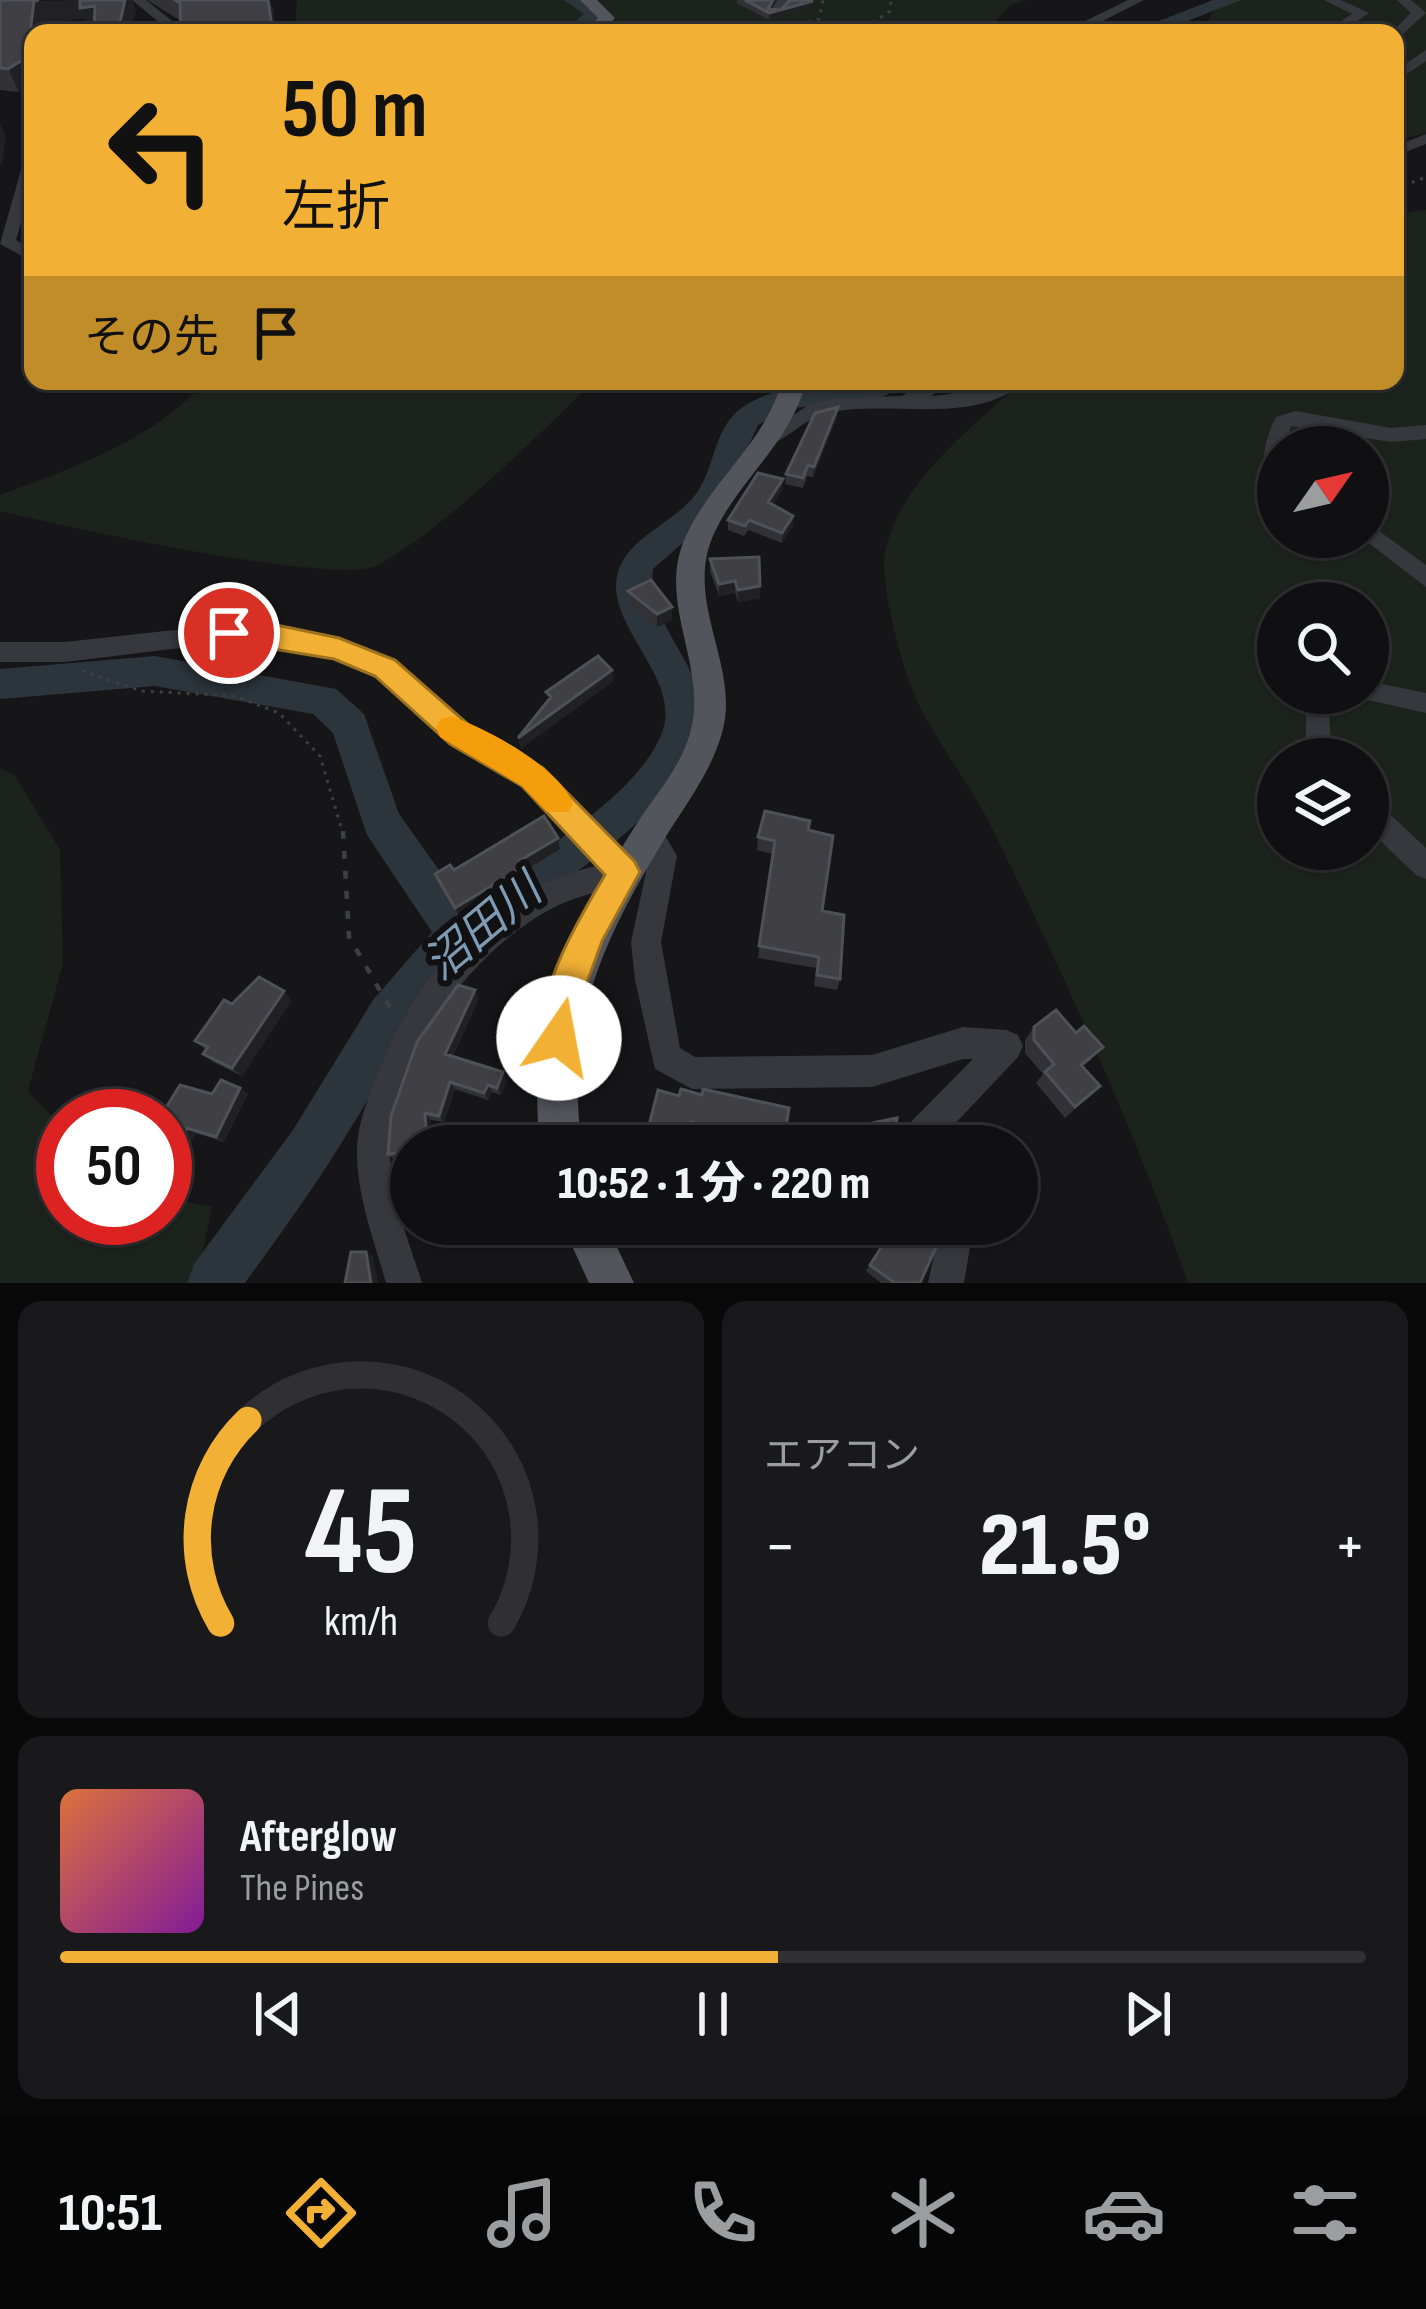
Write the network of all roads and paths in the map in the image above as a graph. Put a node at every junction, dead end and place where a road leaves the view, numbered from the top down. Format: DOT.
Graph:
graph roads {
  1 [pos="138,0"];
  2 [pos="588,0"];
  3 [pos="823,0"];
  4 [pos="892,0"];
  5 [pos="1138,0"];
  6 [pos="1330,0"];
  7 [pos="1403,0"];
  8 [pos="169,24"];
  9 [pos="600,24"];
  10 [pos="803,24"];
  11 [pos="871,24"];
  12 [pos="1087,24"];
  13 [pos="1344,24"];
  14 [pos="1404,29"];
  15 [pos="24,186"];
  16 [pos="24,252"];
  17 [pos="790,390"];
  18 [pos="925,390"];
  19 [pos="1000,390"];
  20 [pos="898,406"];
  21 [pos="1281,426"];
  22 [pos="1341,426"];
  23 [pos="1426,433"];
  24 [pos="1389,435"];
  25 [pos="767,439"];
  26 [pos="1389,548"];
  27 [pos="1426,578"];
  28 [pos="0,652"];
  29 [pos="65,652"];
  30 [pos="1389,696"];
  31 [pos="1426,703"];
  32 [pos="1389,831"];
  33 [pos="649,834"];
  34 [pos="612,861"];
  35 [pos="1426,866"];
  36 [pos="407,1035"];
  37 [pos="559,1125"];
  38 [pos="931,1125"];
  39 [pos="593,1245"];
  40 [pos="952,1245"];
  41 [pos="404,1283"];
  42 [pos="612,1283"];
  43 [pos="946,1283"];
  1 -- 8 [label="street"];
  2 -- 9 [label="main road"];
  3 -- 10 [label="path"];
  4 -- 11 [label="path"];
  5 -- 12 [label="street"];
  6 -- 13 [label="street"];
  7 -- 14 [label="street"];
  15 -- 16 [label="street"];
  17 -- 25 [label="main road"];
  18 -- 20 [label="street"];
  19 -- 20 [label="street"];
  20 -- 25 [label="street"];
  21 -- 22 [label="street"];
  23 -- 24 [label="street"];
  25 -- 33 [label="main road"];
  26 -- 27 [label="street"];
  28 -- 29 [label="street"];
  29 -- 34 [label="street"];
  29 -- 36 [label="path"];
  30 -- 31 [label="street"];
  32 -- 35 [label="street"];
  33 -- 34 [label="main road"];
  33 -- 38 [label="street"];
  34 -- 36 [label="street"];
  34 -- 37 [label="main road"];
  36 -- 41 [label="street"];
  39 -- 42 [label="main road"];
  40 -- 43 [label="street"];
}
